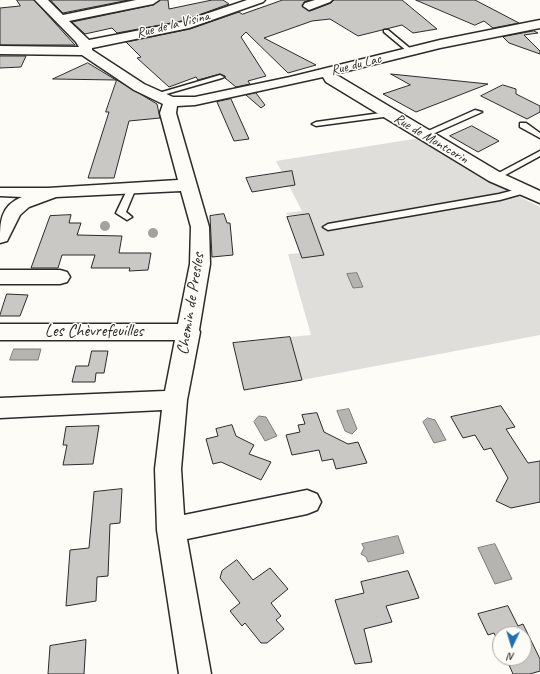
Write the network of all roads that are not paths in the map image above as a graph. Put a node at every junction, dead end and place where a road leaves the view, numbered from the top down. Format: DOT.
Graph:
graph roads {
  1 [pos="41,0"];
  2 [pos="153,0"];
  3 [pos="259,0"];
  4 [pos="326,0"];
  5 [pos="309,6"];
  6 [pos="61,19"];
  7 [pos="540,24"];
  8 [pos="386,31"];
  9 [pos="86,48"];
  10 [pos="0,50"];
  11 [pos="410,51"];
  12 [pos="326,72"];
  13 [pos="220,77"];
  14 [pos="163,98"];
  15 [pos="478,112"];
  16 [pos="388,114"];
  17 [pos="316,124"];
  18 [pos="523,125"];
  19 [pos="423,135"];
  20 [pos="540,136"];
  21 [pos="540,153"];
  22 [pos="495,177"];
  23 [pos="188,185"];
  24 [pos="132,188"];
  25 [pos="522,191"];
  26 [pos="5,192"];
  27 [pos="54,192"];
  28 [pos="540,198"];
  29 [pos="127,217"];
  30 [pos="328,227"];
  31 [pos="0,237"];
  32 [pos="0,277"];
  33 [pos="60,277"];
  34 [pos="0,332"];
  35 [pos="189,332"];
  36 [pos="175,400"];
  37 [pos="0,408"];
  38 [pos="307,502"];
  39 [pos="171,530"];
  40 [pos="195,674"];
  1 -- 6 [label="street"];
  2 -- 6 [label="street"];
  3 -- 9 [label="street, Rue de la Visina"];
  4 -- 5 [label="street"];
  6 -- 9 [label="street"];
  7 -- 11 [label="street, Rue du Lac"];
  8 -- 11 [label="lane"];
  9 -- 10 [label="street, Rue de la Visina"];
  9 -- 14 [label="street"];
  11 -- 12 [label="street, Rue du Lac"];
  12 -- 14 [label="street, Rue du Lac"];
  12 -- 16 [label="street, Rue de Montcorin"];
  13 -- 14 [label="lane"];
  14 -- 23 [label="street, Chemin de Presles"];
  15 -- 19 [label="lane"];
  16 -- 17 [label="lane"];
  16 -- 19 [label="street, Rue de Montcorin"];
  18 -- 20 [label="lane"];
  19 -- 22 [label="street, Rue de Montcorin"];
  21 -- 22 [label="lane"];
  22 -- 25 [label="street, Rue de Montcorin"];
  23 -- 24 [label="street"];
  23 -- 35 [label="street, Chemin de Presles"];
  24 -- 27 [label="street"];
  24 -- 29 [label="lane"];
  25 -- 28 [label="street, Rue de Montcorin"];
  25 -- 30 [label="lane"];
  26 -- 27 [label="street"];
  27 -- 31 [label="street"];
  32 -- 33 [label="street"];
  34 -- 35 [label="street, Les Chèvrefeuilles"];
  35 -- 36 [label="street, Chemin de Presles"];
  36 -- 37 [label="street"];
  36 -- 39 [label="street, Chemin de Presles"];
  38 -- 39 [label="street"];
  39 -- 40 [label="street, Chemin de Presles"];
}
